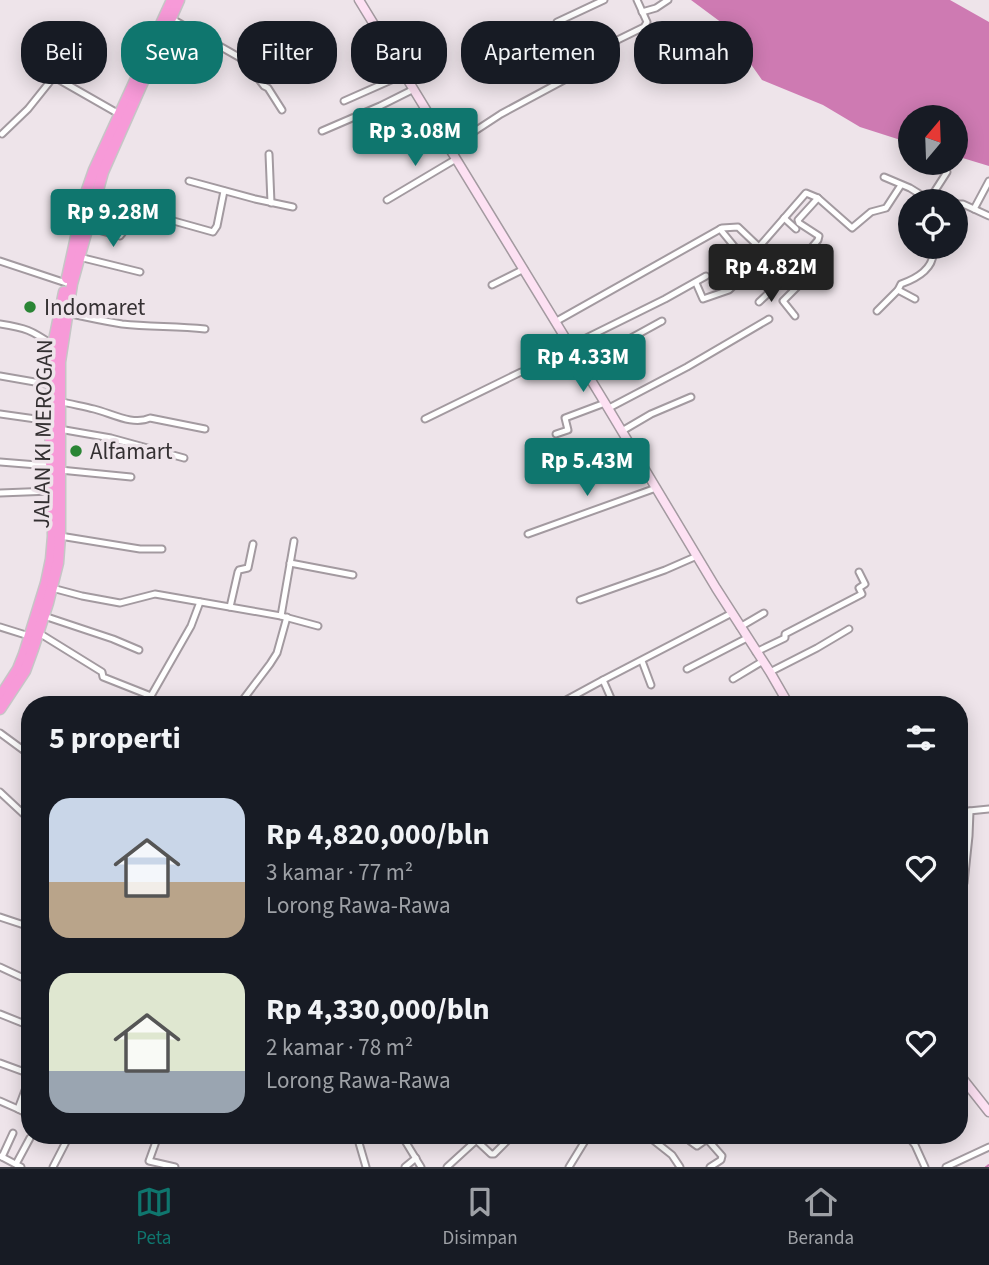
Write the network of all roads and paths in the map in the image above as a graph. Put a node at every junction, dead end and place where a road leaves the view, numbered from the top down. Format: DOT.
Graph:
graph roads {
  1 [pos="172,0"];
  2 [pos="179,0"];
  3 [pos="359,0"];
  4 [pos="604,0"];
  5 [pos="636,0"];
  6 [pos="668,0"];
  7 [pos="642,12"];
  8 [pos="172,19"];
  9 [pos="372,21"];
  10 [pos="559,21"];
  11 [pos="140,84"];
  12 [pos="377,84"];
  13 [pos="411,84"];
  14 [pos="414,89"];
  15 [pos="344,100"];
  16 [pos="282,110"];
  17 [pos="119,114"];
  18 [pos="322,131"];
  19 [pos="2,134"];
  20 [pos="449,148"];
  21 [pos="107,151"];
  22 [pos="269,154"];
  23 [pos="456,159"];
  24 [pos="884,177"];
  25 [pos="189,181"];
  26 [pos="989,181"];
  27 [pos="901,185"];
  28 [pos="908,189"];
  29 [pos="224,191"];
  30 [pos="818,198"];
  31 [pos="94,199"];
  32 [pos="387,200"];
  33 [pos="271,202"];
  34 [pos="968,206"];
  35 [pos="293,207"];
  36 [pos="974,209"];
  37 [pos="989,216"];
  38 [pos="784,218"];
  39 [pos="87,227"];
  40 [pos="127,227"];
  41 [pos="720,229"];
  42 [pos="796,229"];
  43 [pos="759,247"];
  44 [pos="738,251"];
  45 [pos="79,257"];
  46 [pos="769,257"];
  47 [pos="933,259"];
  48 [pos="0,261"];
  49 [pos="744,261"];
  50 [pos="524,269"];
  51 [pos="751,270"];
  52 [pos="139,272"];
  53 [pos="789,274"];
  54 [pos="706,276"];
  55 [pos="696,282"];
  56 [pos="66,284"];
  57 [pos="492,285"];
  58 [pos="898,290"];
  59 [pos="770,291"];
  60 [pos="915,299"];
  61 [pos="760,302"];
  62 [pos="877,310"];
  63 [pos="67,313"];
  64 [pos="795,316"];
  65 [pos="769,319"];
  66 [pos="662,321"];
  67 [pos="555,322"];
  68 [pos="0,324"];
  69 [pos="205,329"];
  70 [pos="620,343"];
  71 [pos="53,345"];
  72 [pos="572,349"];
  73 [pos="581,365"];
  74 [pos="587,375"];
  75 [pos="0,376"];
  76 [pos="52,385"];
  77 [pos="691,397"];
  78 [pos="59,401"];
  79 [pos="607,406"];
  80 [pos="0,414"];
  81 [pos="425,419"];
  82 [pos="50,421"];
  83 [pos="59,429"];
  84 [pos="205,429"];
  85 [pos="622,431"];
  86 [pos="556,434"];
  87 [pos="184,458"];
  88 [pos="0,462"];
  89 [pos="55,468"];
  90 [pos="131,477"];
  91 [pos="656,488"];
  92 [pos="51,491"];
  93 [pos="0,493"];
  94 [pos="528,534"];
  95 [pos="60,536"];
  96 [pos="294,541"];
  97 [pos="253,544"];
  98 [pos="162,549"];
  99 [pos="697,556"];
  100 [pos="290,563"];
  101 [pos="859,572"];
  102 [pos="353,575"];
  103 [pos="52,588"];
  104 [pos="580,600"];
  105 [pos="200,602"];
  106 [pos="230,607"];
  107 [pos="732,613"];
  108 [pos="764,613"];
  109 [pos="44,616"];
  110 [pos="284,616"];
  111 [pos="317,626"];
  112 [pos="0,627"];
  113 [pos="740,627"];
  114 [pos="849,629"];
  115 [pos="34,635"];
  116 [pos="747,638"];
  117 [pos="139,650"];
  118 [pos="756,652"];
  119 [pos="642,660"];
  120 [pos="763,661"];
  121 [pos="687,669"];
  122 [pos="769,672"];
  123 [pos="733,679"];
  124 [pos="603,680"];
  125 [pos="652,685"];
  126 [pos="246,696"];
  127 [pos="574,696"];
  128 [pos="610,696"];
  129 [pos="784,696"];
  130 [pos="0,697"];
  131 [pos="0,709"];
  132 [pos="0,733"];
  133 [pos="21,748"];
  134 [pos="0,792"];
  135 [pos="989,809"];
  136 [pos="970,811"];
  137 [pos="21,812"];
  138 [pos="968,845"];
  139 [pos="0,917"];
  140 [pos="21,924"];
  141 [pos="0,967"];
  142 [pos="21,977"];
  143 [pos="0,1014"];
  144 [pos="21,1022"];
  145 [pos="0,1063"];
  146 [pos="21,1071"];
  147 [pos="968,1085"];
  148 [pos="21,1100"];
  149 [pos="0,1101"];
  150 [pos="18,1109"];
  151 [pos="21,1110"];
  152 [pos="989,1112"];
  153 [pos="13,1133"];
  154 [pos="27,1144"];
  155 [pos="65,1144"];
  156 [pos="153,1144"];
  157 [pos="359,1144"];
  158 [pos="407,1144"];
  159 [pos="472,1144"];
  160 [pos="483,1144"];
  161 [pos="504,1144"];
  162 [pos="583,1144"];
  163 [pos="659,1144"];
  164 [pos="711,1144"];
  165 [pos="914,1144"];
  166 [pos="989,1147"];
  167 [pos="1,1157"];
  168 [pos="416,1158"];
  169 [pos="148,1164"];
  170 [pos="16,1166"];
  171 [pos="54,1167"];
  172 [pos="175,1167"];
  173 [pos="366,1167"];
  174 [pos="405,1167"];
  175 [pos="421,1167"];
  176 [pos="447,1167"];
  177 [pos="569,1167"];
  178 [pos="680,1167"];
  179 [pos="710,1167"];
  180 [pos="925,1167"];
  181 [pos="946,1167"];
  1 -- 17 [label="highway, JALAN KI MEROGAN"];
  2 -- 8 [label="highway, JALAN KI MEROGAN"];
  3 -- 9 [label="street"];
  4 -- 10 [label="street"];
  5 -- 7 [label="street"];
  6 -- 7 [label="street"];
  7 -- 20 [label="street"];
  8 -- 16 [label="street"];
  11 -- 21 [label="highway, JALAN KI MEROGAN"];
  12 -- 15 [label="street"];
  13 -- 14 [label="street"];
  14 -- 18 [label="street"];
  14 -- 20 [label="street"];
  17 -- 19 [label="street"];
  17 -- 21 [label="highway, JALAN KI MEROGAN"];
  20 -- 23 [label="street"];
  21 -- 31 [label="highway, JALAN KI MEROGAN"];
  21 -- 56 [label="highway, JALAN KI MEROGAN"];
  22 -- 33 [label="street"];
  23 -- 32 [label="street"];
  23 -- 50 [label="street"];
  24 -- 27 [label="street"];
  25 -- 29 [label="street"];
  26 -- 36 [label="street"];
  27 -- 28 [label="street"];
  27 -- 30 [label="street"];
  29 -- 31 [label="street"];
  29 -- 33 [label="street"];
  30 -- 38 [label="street"];
  30 -- 53 [label="street"];
  31 -- 39 [label="highway, JALAN KI MEROGAN"];
  33 -- 35 [label="street"];
  34 -- 36 [label="street"];
  36 -- 37 [label="street"];
  38 -- 42 [label="street"];
  38 -- 43 [label="street"];
  39 -- 40 [label="street"];
  39 -- 45 [label="highway, JALAN KI MEROGAN"];
  41 -- 43 [label="street"];
  41 -- 44 [label="street"];
  41 -- 67 [label="street"];
  43 -- 46 [label="street"];
  45 -- 52 [label="street"];
  45 -- 63 [label="highway, JALAN KI MEROGAN"];
  47 -- 58 [label="street"];
  48 -- 56 [label="street"];
  49 -- 51 [label="street"];
  50 -- 57 [label="street"];
  50 -- 67 [label="street"];
  51 -- 55 [label="street"];
  51 -- 59 [label="street"];
  53 -- 59 [label="street"];
  53 -- 64 [label="street"];
  54 -- 55 [label="street"];
  55 -- 72 [label="street"];
  56 -- 71 [label="highway, JALAN KI MEROGAN"];
  58 -- 60 [label="street"];
  58 -- 62 [label="street"];
  59 -- 61 [label="street"];
  63 -- 69 [label="street"];
  63 -- 78 [label="highway, JALAN KI MEROGAN"];
  65 -- 79 [label="street"];
  66 -- 70 [label="street"];
  67 -- 72 [label="street"];
  68 -- 71 [label="street"];
  70 -- 73 [label="street"];
  70 -- 74 [label="street"];
  71 -- 76 [label="highway, JALAN KI MEROGAN"];
  72 -- 73 [label="street"];
  72 -- 81 [label="street"];
  73 -- 74 [label="street"];
  74 -- 79 [label="street"];
  75 -- 76 [label="street"];
  76 -- 82 [label="highway, JALAN KI MEROGAN"];
  77 -- 85 [label="street"];
  78 -- 83 [label="highway, JALAN KI MEROGAN"];
  78 -- 84 [label="street"];
  79 -- 85 [label="street"];
  79 -- 86 [label="street"];
  80 -- 82 [label="street"];
  82 -- 89 [label="highway, JALAN KI MEROGAN"];
  83 -- 87 [label="street"];
  83 -- 89 [label="highway, JALAN KI MEROGAN"];
  85 -- 91 [label="street"];
  88 -- 89 [label="street"];
  89 -- 90 [label="street"];
  89 -- 92 [label="highway, JALAN KI MEROGAN"];
  89 -- 95 [label="highway, JALAN KI MEROGAN"];
  91 -- 94 [label="street"];
  91 -- 99 [label="street"];
  92 -- 93 [label="street"];
  92 -- 115 [label="highway, JALAN KI MEROGAN"];
  95 -- 98 [label="street"];
  95 -- 103 [label="highway, JALAN KI MEROGAN"];
  96 -- 100 [label="street"];
  97 -- 106 [label="street"];
  99 -- 104 [label="street"];
  99 -- 107 [label="street"];
  100 -- 102 [label="street"];
  100 -- 110 [label="street"];
  101 -- 118 [label="street"];
  103 -- 105 [label="street"];
  103 -- 109 [label="highway, JALAN KI MEROGAN"];
  105 -- 106 [label="street"];
  105 -- 115 [label="street"];
  106 -- 110 [label="street"];
  107 -- 113 [label="street"];
  107 -- 119 [label="street"];
  108 -- 113 [label="street"];
  109 -- 115 [label="highway, JALAN KI MEROGAN"];
  109 -- 117 [label="street"];
  110 -- 111 [label="street"];
  110 -- 126 [label="street"];
  112 -- 115 [label="street"];
  113 -- 116 [label="street"];
  114 -- 122 [label="street"];
  115 -- 130 [label="highway, JALAN KI MEROGAN"];
  115 -- 131 [label="highway, JALAN KI MEROGAN"];
  116 -- 118 [label="street"];
  116 -- 121 [label="street"];
  118 -- 120 [label="street"];
  119 -- 124 [label="street"];
  119 -- 125 [label="street"];
  120 -- 122 [label="street"];
  120 -- 123 [label="street"];
  122 -- 129 [label="street"];
  124 -- 127 [label="street"];
  124 -- 128 [label="street"];
  132 -- 133 [label="street"];
  134 -- 137 [label="street"];
  135 -- 136 [label="street"];
  136 -- 138 [label="street"];
  139 -- 140 [label="street"];
  141 -- 142 [label="street"];
  143 -- 144 [label="street"];
  145 -- 146 [label="street"];
  147 -- 152 [label="street"];
  148 -- 150 [label="street"];
  149 -- 150 [label="street"];
  150 -- 151 [label="street"];
  153 -- 167 [label="street"];
  154 -- 170 [label="street"];
  155 -- 171 [label="street"];
  156 -- 169 [label="street"];
  157 -- 173 [label="street"];
  158 -- 168 [label="street"];
  159 -- 176 [label="street"];
  160 -- 161 [label="street"];
  162 -- 177 [label="street"];
  163 -- 178 [label="street"];
  164 -- 179 [label="street"];
  165 -- 180 [label="street"];
  166 -- 181 [label="street"];
  167 -- 170 [label="street"];
  168 -- 174 [label="street"];
  168 -- 175 [label="street"];
  169 -- 172 [label="street"];
}
